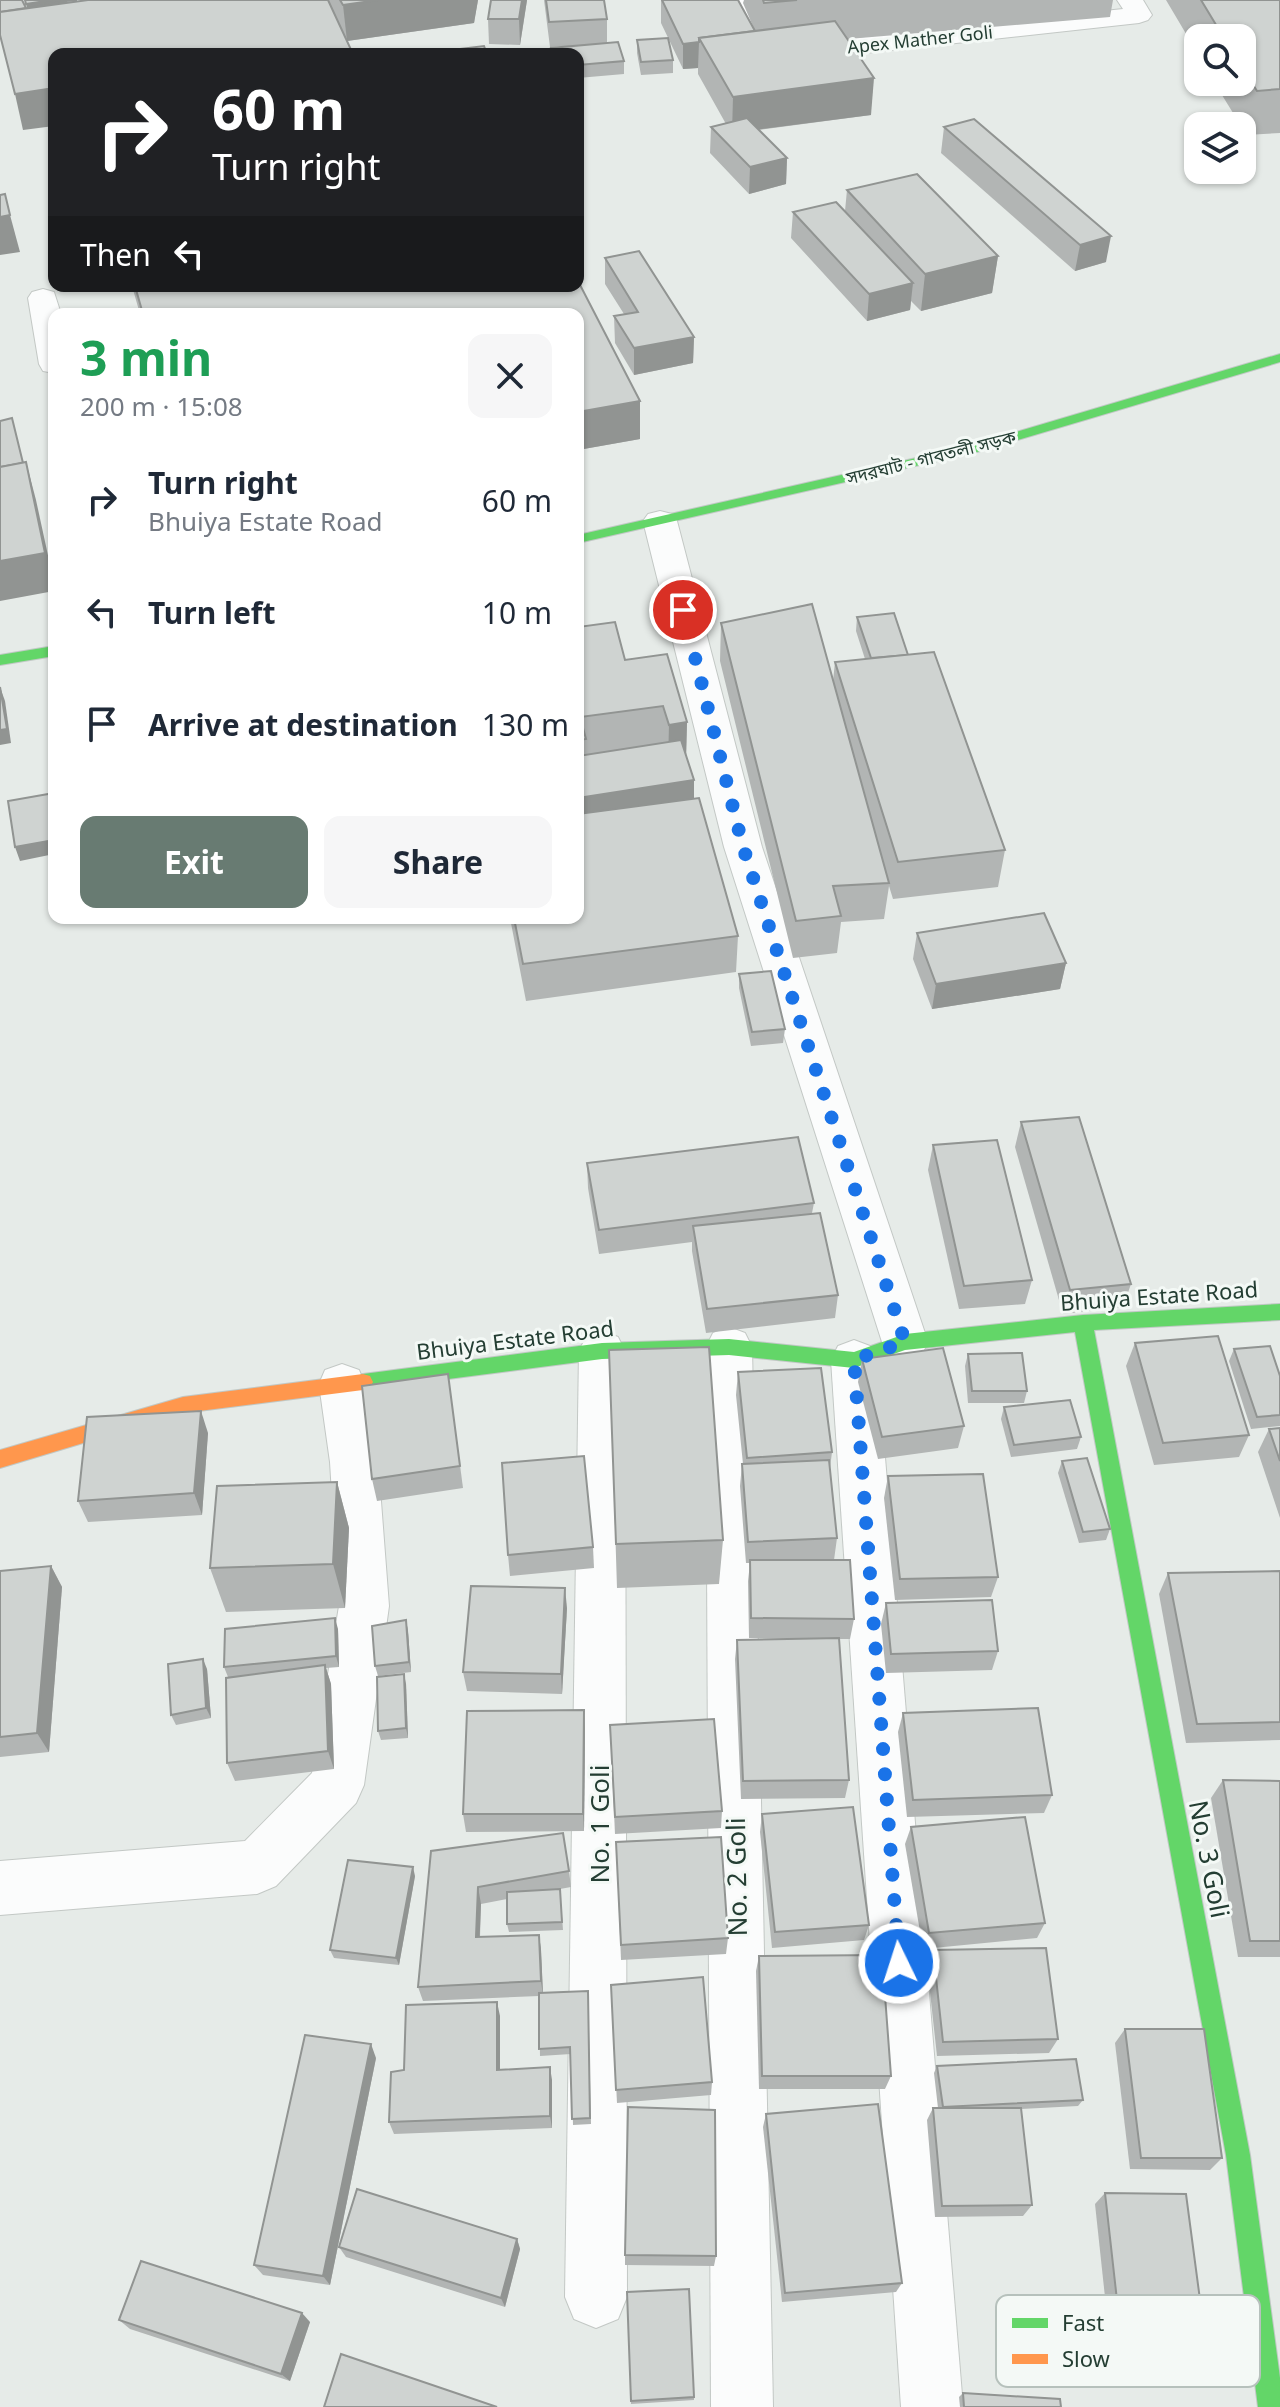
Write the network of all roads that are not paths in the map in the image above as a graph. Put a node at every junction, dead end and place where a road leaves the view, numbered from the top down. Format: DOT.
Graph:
graph roads {
  1 [pos="736,0"];
  2 [pos="1134,8"];
  3 [pos="43,298"];
  4 [pos="48,328"];
  5 [pos="1280,358"];
  6 [pos="660,521"];
  7 [pos="584,538"];
  8 [pos="48,652"];
  9 [pos="0,660"];
  10 [pos="1280,1312"];
  11 [pos="1083,1323"];
  12 [pos="905,1342"];
  13 [pos="729,1347"];
  14 [pos="602,1351"];
  15 [pos="854,1360"];
  16 [pos="342,1384"];
  17 [pos="0,1459"];
  18 [pos="0,1888"];
  19 [pos="1256,2295"];
  20 [pos="596,2297"];
  21 [pos="1260,2323"];
  22 [pos="742,2407"];
  23 [pos="932,2407"];
  24 [pos="1271,2407"];
  1 -- 2 [label="street, Apex Mather Goli"];
  3 -- 4 [label="street"];
  5 -- 6 [label="main road, সদরঘাট - গাবতলী সড়ক"];
  6 -- 7 [label="main road, সদরঘাট - গাবতলী সড়ক"];
  6 -- 12 [label="street"];
  8 -- 9 [label="main road"];
  10 -- 11 [label="main road, Bhuiya Estate Road"];
  11 -- 12 [label="main road, Bhuiya Estate Road"];
  11 -- 19 [label="main road, No. 3 Goli"];
  12 -- 15 [label="main road, Bhuiya Estate Road"];
  13 -- 14 [label="main road, Bhuiya Estate Road"];
  13 -- 15 [label="main road, Bhuiya Estate Road"];
  13 -- 22 [label="street, No. 2 Goli"];
  14 -- 16 [label="main road, Bhuiya Estate Road"];
  14 -- 20 [label="street, No. 1 Goli"];
  15 -- 23 [label="street"];
  16 -- 17 [label="main road, Bhuiya Estate Road"];
  16 -- 18 [label="street"];
  21 -- 24 [label="main road, No. 3 Goli"];
}
